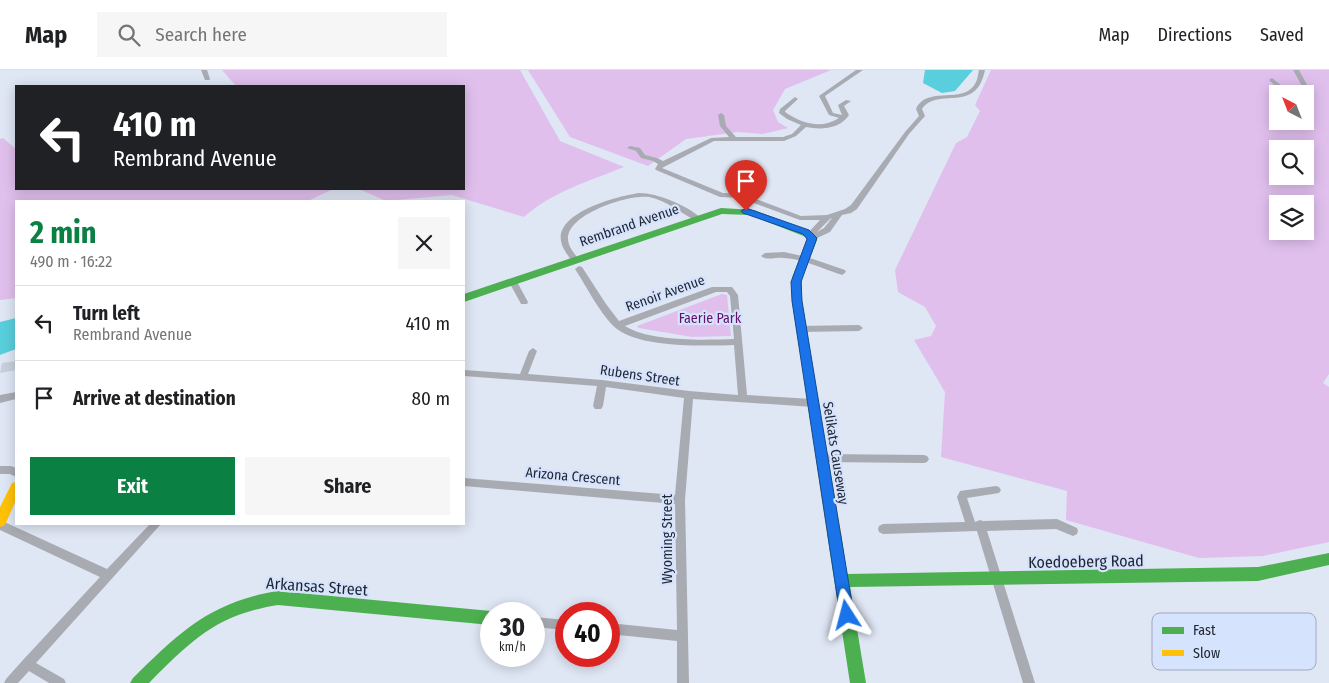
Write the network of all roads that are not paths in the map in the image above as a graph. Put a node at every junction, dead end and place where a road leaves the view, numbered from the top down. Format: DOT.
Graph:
graph roads {
  1 [pos="204,70"];
  2 [pos="860,70"];
  3 [pos="982,70"];
  4 [pos="1296,70"];
  5 [pos="207,79"];
  6 [pos="1272,80"];
  7 [pos="1278,85"];
  8 [pos="1304,85"];
  9 [pos="795,99"];
  10 [pos="848,101"];
  11 [pos="721,115"];
  12 [pos="844,118"];
  13 [pos="803,126"];
  14 [pos="733,138"];
  15 [pos="630,148"];
  16 [pos="663,164"];
  17 [pos="838,214"];
  18 [pos="828,217"];
  19 [pos="698,218"];
  20 [pos="809,235"];
  21 [pos="765,256"];
  22 [pos="804,259"];
  23 [pos="577,264"];
  24 [pos="842,272"];
  25 [pos="513,282"];
  26 [pos="465,298"];
  27 [pos="524,302"];
  28 [pos="618,325"];
  29 [pos="858,328"];
  30 [pos="800,329"];
  31 [pos="738,342"];
  32 [pos="533,351"];
  33 [pos="465,373"];
  34 [pos="523,377"];
  35 [pos="602,383"];
  36 [pos="690,395"];
  37 [pos="15,396"];
  38 [pos="0,399"];
  39 [pos="743,399"];
  40 [pos="813,404"];
  41 [pos="598,406"];
  42 [pos="821,458"];
  43 [pos="924,459"];
  44 [pos="0,470"];
  45 [pos="15,472"];
  46 [pos="465,482"];
  47 [pos="15,489"];
  48 [pos="996,490"];
  49 [pos="680,500"];
  50 [pos="0,521"];
  51 [pos="0,525"];
  52 [pos="155,525"];
  53 [pos="975,525"];
  54 [pos="883,529"];
  55 [pos="1073,531"];
  56 [pos="1329,559"];
  57 [pos="108,575"];
  58 [pos="995,579"];
  59 [pos="841,581"];
  60 [pos="480,617"];
  61 [pos="620,630"];
  62 [pos="682,636"];
  63 [pos="28,664"];
  64 [pos="10,683"];
  65 [pos="60,683"];
  66 [pos="138,683"];
  67 [pos="683,683"];
  68 [pos="858,683"];
  69 [pos="1029,683"];
  1 -- 5 [label="street"];
  2 -- 12 [label="street"];
  3 -- 17 [label="street"];
  4 -- 8 [label="street"];
  6 -- 7 [label="street"];
  9 -- 13 [label="street"];
  10 -- 12 [label="street"];
  11 -- 14 [label="street"];
  12 -- 13 [label="street"];
  13 -- 14 [label="street"];
  14 -- 16 [label="street"];
  15 -- 16 [label="street"];
  16 -- 18 [label="street"];
  17 -- 18 [label="street"];
  17 -- 20 [label="street"];
  18 -- 20 [label="street"];
  19 -- 20 [label="street, Rembrand Avenue"];
  19 -- 23 [label="street, Rembrand Avenue"];
  19 -- 23 [label="street"];
  20 -- 22 [label="street, Selikats Causeway"];
  21 -- 22 [label="street"];
  22 -- 24 [label="street"];
  22 -- 30 [label="street, Selikats Causeway"];
  23 -- 25 [label="street, Rembrand Avenue"];
  23 -- 28 [label="street"];
  25 -- 26 [label="street, Rembrand Avenue"];
  25 -- 27 [label="street"];
  28 -- 31 [label="street"];
  28 -- 31 [label="street, Renoir Avenue"];
  29 -- 30 [label="street"];
  30 -- 40 [label="street, Selikats Causeway"];
  31 -- 39 [label="street, Renoir Avenue"];
  32 -- 34 [label="street"];
  33 -- 34 [label="street, Rubens Street"];
  34 -- 35 [label="street, Rubens Street"];
  35 -- 36 [label="street, Rubens Street"];
  35 -- 41 [label="street"];
  36 -- 39 [label="street, Rubens Street"];
  36 -- 49 [label="street, Wyoming Street"];
  37 -- 38 [label="street"];
  39 -- 40 [label="street, Rubens Street"];
  40 -- 42 [label="street, Selikats Causeway"];
  42 -- 43 [label="street"];
  42 -- 59 [label="street, Selikats Causeway"];
  44 -- 45 [label="street"];
  46 -- 49 [label="street, Arizona Crescent"];
  47 -- 50 [label="street"];
  48 -- 53 [label="street"];
  49 -- 62 [label="street, Wyoming Street"];
  51 -- 57 [label="street"];
  52 -- 57 [label="street"];
  53 -- 54 [label="street"];
  53 -- 55 [label="street"];
  53 -- 58 [label="street"];
  56 -- 58 [label="street, Koedoeberg Road"];
  57 -- 63 [label="street"];
  58 -- 59 [label="street, Koedoeberg Road"];
  58 -- 69 [label="street"];
  59 -- 68 [label="street, Selikats Causeway"];
  60 -- 66 [label="street, Arkansas Street"];
  61 -- 62 [label="street"];
  62 -- 67 [label="street, Wyoming Street"];
  63 -- 64 [label="street"];
  63 -- 65 [label="street"];
}
